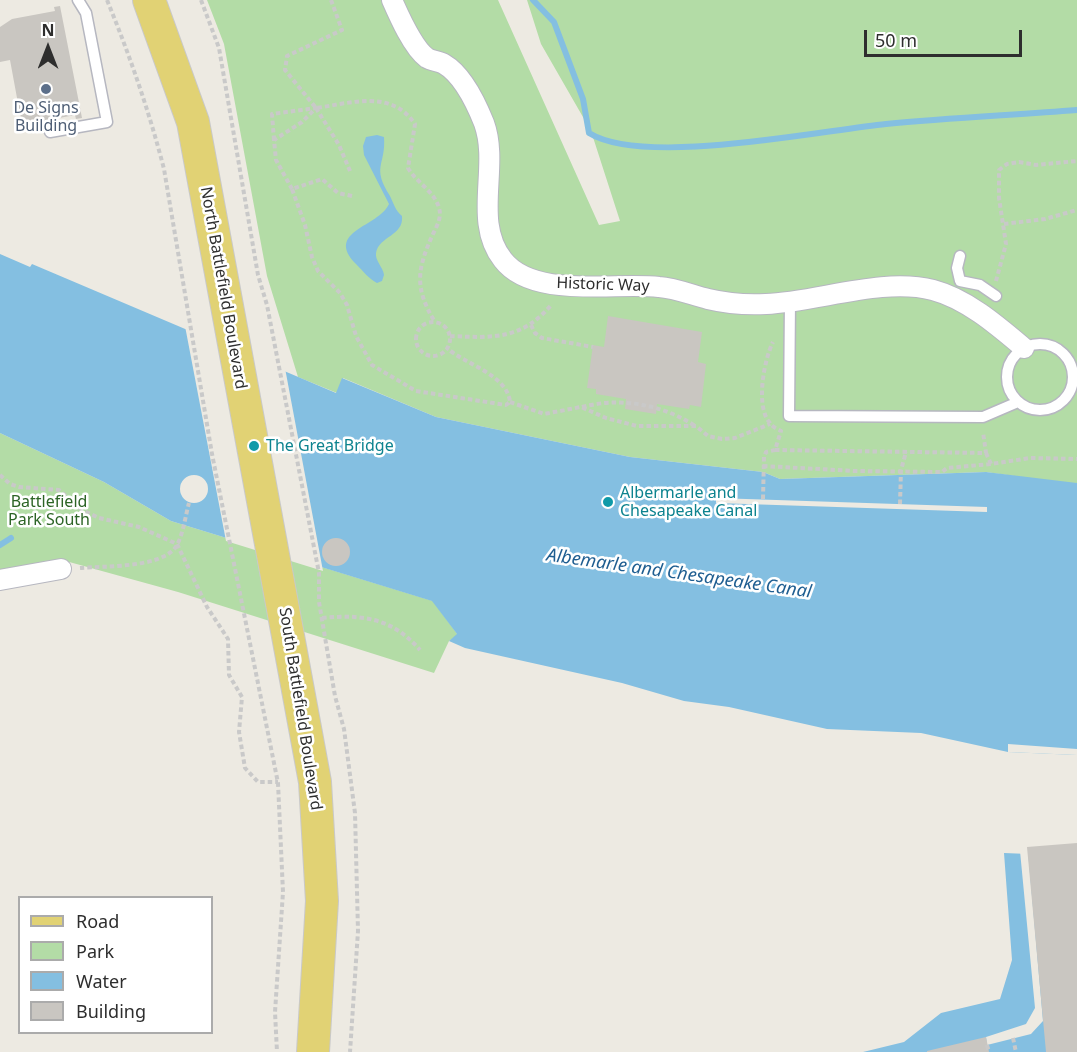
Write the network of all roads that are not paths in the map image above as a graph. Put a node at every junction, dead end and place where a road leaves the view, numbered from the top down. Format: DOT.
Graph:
graph roads {
  1 [pos="78,0"];
  2 [pos="149,0"];
  3 [pos="392,0"];
  4 [pos="50,132"];
  5 [pos="960,256"];
  6 [pos="996,296"];
  7 [pos="790,301"];
  8 [pos="1024,348"];
  9 [pos="1018,402"];
  10 [pos="61,569"];
  11 [pos="0,580"];
  12 [pos="278,581"];
  13 [pos="313,1052"];
  1 -- 4 [label="lane"];
  2 -- 12 [label="main road, North Battlefield Boulevard"];
  3 -- 7 [label="street, Historic Way"];
  5 -- 6 [label="lane"];
  7 -- 8 [label="street, Historic Way"];
  7 -- 9 [label="lane"];
  8 -- 9 [label="lane"];
  8 -- 9 [label="lane"];
  10 -- 11 [label="street"];
  12 -- 13 [label="main road, South Battlefield Boulevard"];
}
